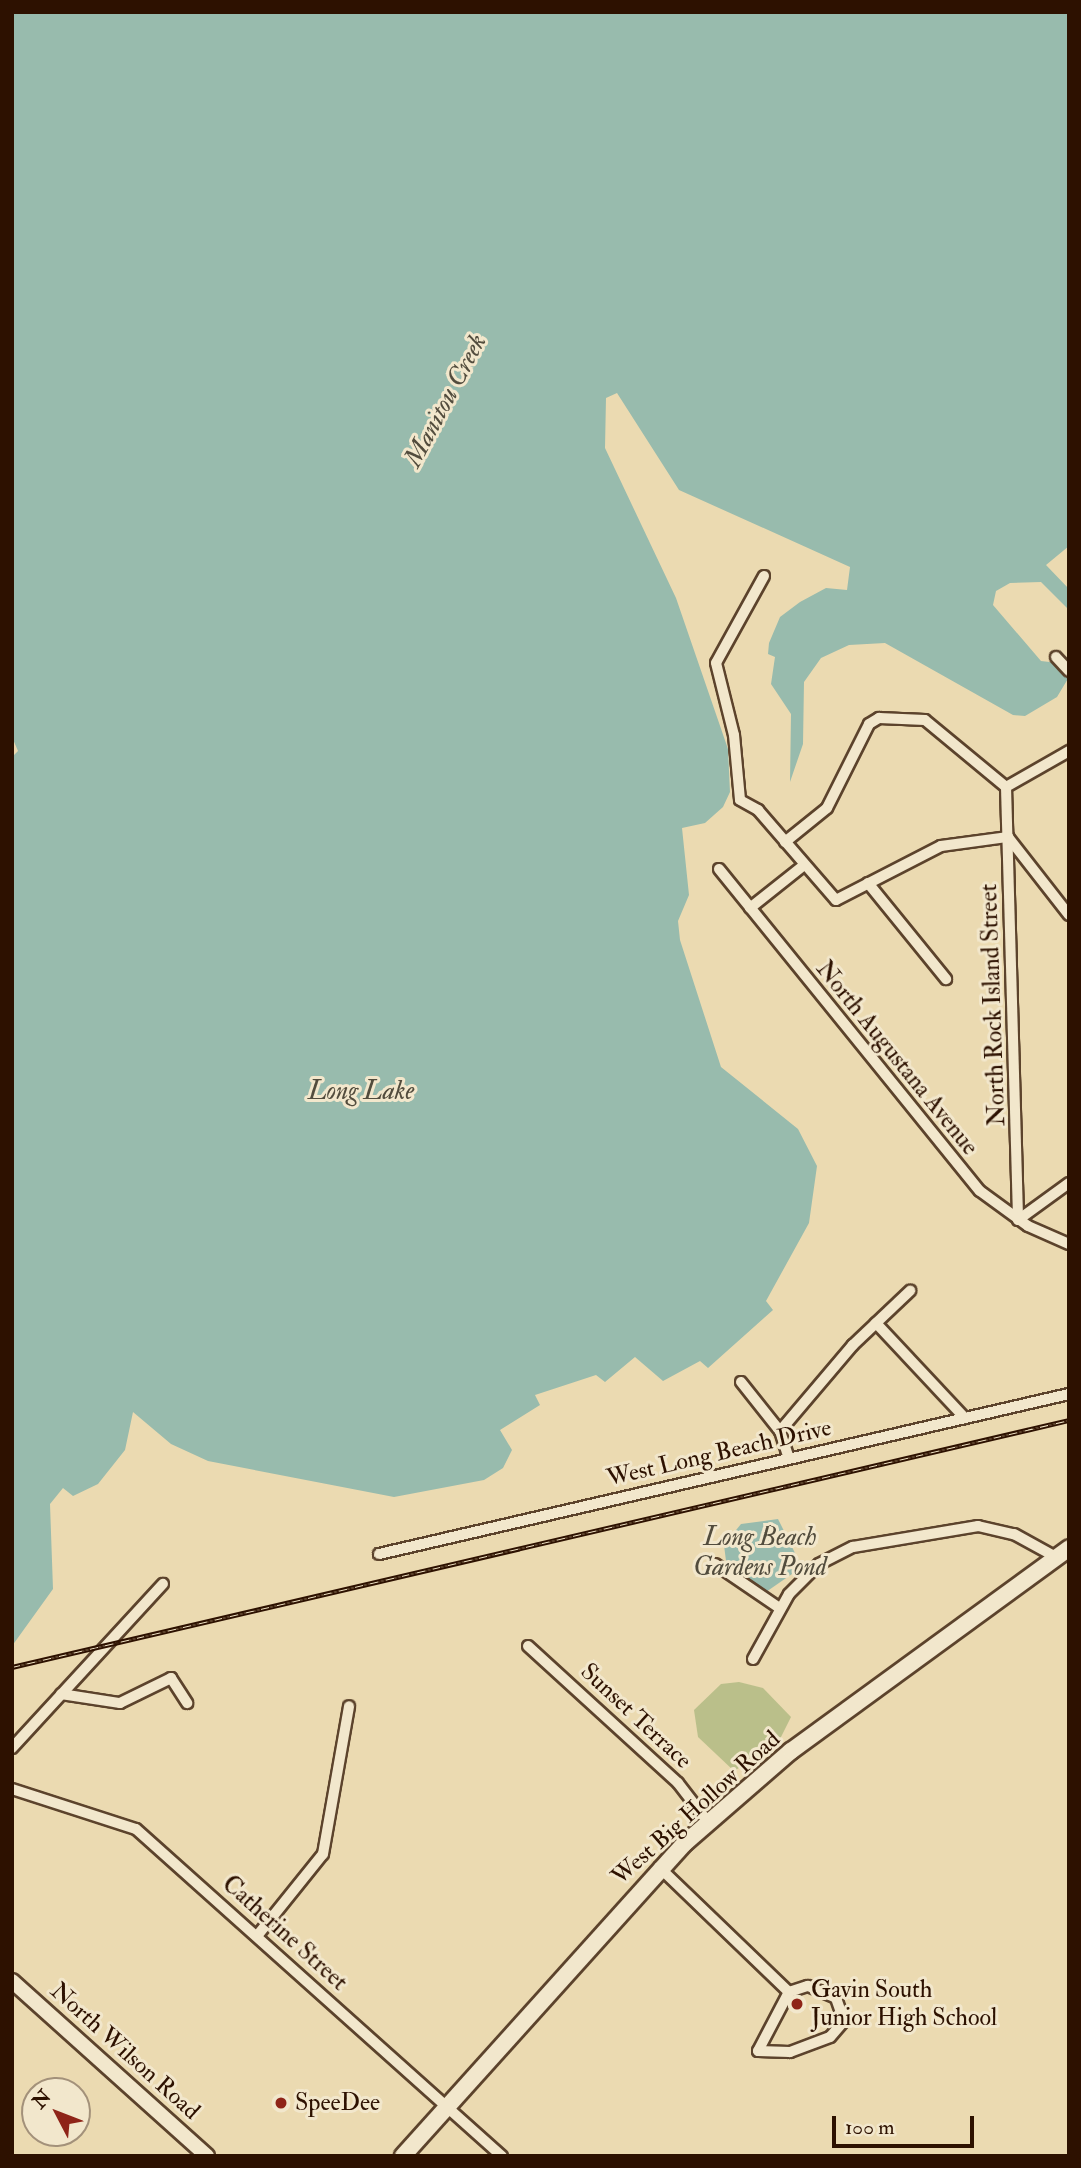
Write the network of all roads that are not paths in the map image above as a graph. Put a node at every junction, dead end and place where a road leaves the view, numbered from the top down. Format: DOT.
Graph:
graph roads {
  1 [pos="764,576"];
  2 [pos="1056,657"];
  3 [pos="1069,671"];
  4 [pos="1069,751"];
  5 [pos="1006,787"];
  6 [pos="1008,837"];
  7 [pos="785,842"];
  8 [pos="804,865"];
  9 [pos="719,869"];
  10 [pos="867,883"];
  11 [pos="750,908"];
  12 [pos="1069,915"];
  13 [pos="946,979"];
  14 [pos="1069,1183"];
  15 [pos="1018,1220"];
  16 [pos="1069,1244"];
  17 [pos="910,1291"];
  18 [pos="876,1323"];
  19 [pos="741,1382"];
  20 [pos="1069,1394"];
  21 [pos="965,1418"];
  22 [pos="780,1431"];
  23 [pos="789,1458"];
  24 [pos="1062,1553"];
  25 [pos="379,1554"];
  26 [pos="715,1564"];
  27 [pos="163,1584"];
  28 [pos="778,1608"];
  29 [pos="528,1646"];
  30 [pos="753,1659"];
  31 [pos="61,1694"];
  32 [pos="187,1703"];
  33 [pos="349,1706"];
  34 [pos="12,1748"];
  35 [pos="12,1789"];
  36 [pos="708,1822"];
  37 [pos="659,1867"];
  38 [pos="257,1936"];
  39 [pos="12,1981"];
  40 [pos="789,1992"];
  41 [pos="446,2106"];
  42 [pos="207,2156"];
  43 [pos="403,2156"];
  44 [pos="502,2156"];
  1 -- 7 [label="street"];
  2 -- 3 [label="street"];
  4 -- 5 [label="street"];
  5 -- 6 [label="street, North Rock Island Street"];
  5 -- 7 [label="street"];
  6 -- 10 [label="street"];
  6 -- 12 [label="street"];
  6 -- 15 [label="street, North Rock Island Street"];
  7 -- 8 [label="street"];
  8 -- 10 [label="street"];
  8 -- 11 [label="street"];
  9 -- 11 [label="street, North Augustana Avenue"];
  10 -- 13 [label="street"];
  11 -- 15 [label="street, North Augustana Avenue"];
  14 -- 15 [label="street"];
  15 -- 16 [label="street, North Augustana Avenue"];
  17 -- 18 [label="street"];
  18 -- 21 [label="street"];
  18 -- 22 [label="street"];
  19 -- 22 [label="street"];
  20 -- 21 [label="street, West Long Beach Drive"];
  21 -- 23 [label="street, West Long Beach Drive"];
  22 -- 23 [label="street"];
  23 -- 25 [label="street, West Long Beach Drive"];
  24 -- 28 [label="street"];
  24 -- 36 [label="main road, West Big Hollow Road"];
  26 -- 28 [label="street"];
  27 -- 31 [label="street"];
  28 -- 30 [label="street"];
  29 -- 36 [label="street, Sunset Terrace"];
  31 -- 32 [label="street"];
  31 -- 34 [label="street"];
  33 -- 38 [label="street"];
  35 -- 38 [label="street, Catherine Street"];
  36 -- 37 [label="main road, West Big Hollow Road"];
  37 -- 40 [label="street"];
  37 -- 41 [label="main road, West Big Hollow Road"];
  38 -- 41 [label="street, Catherine Street"];
  39 -- 42 [label="street, North Wilson Road"];
  40 -- 40 [label="street"];
  41 -- 43 [label="main road, West Big Hollow Road"];
  41 -- 44 [label="street, Catherine Street"];
}
